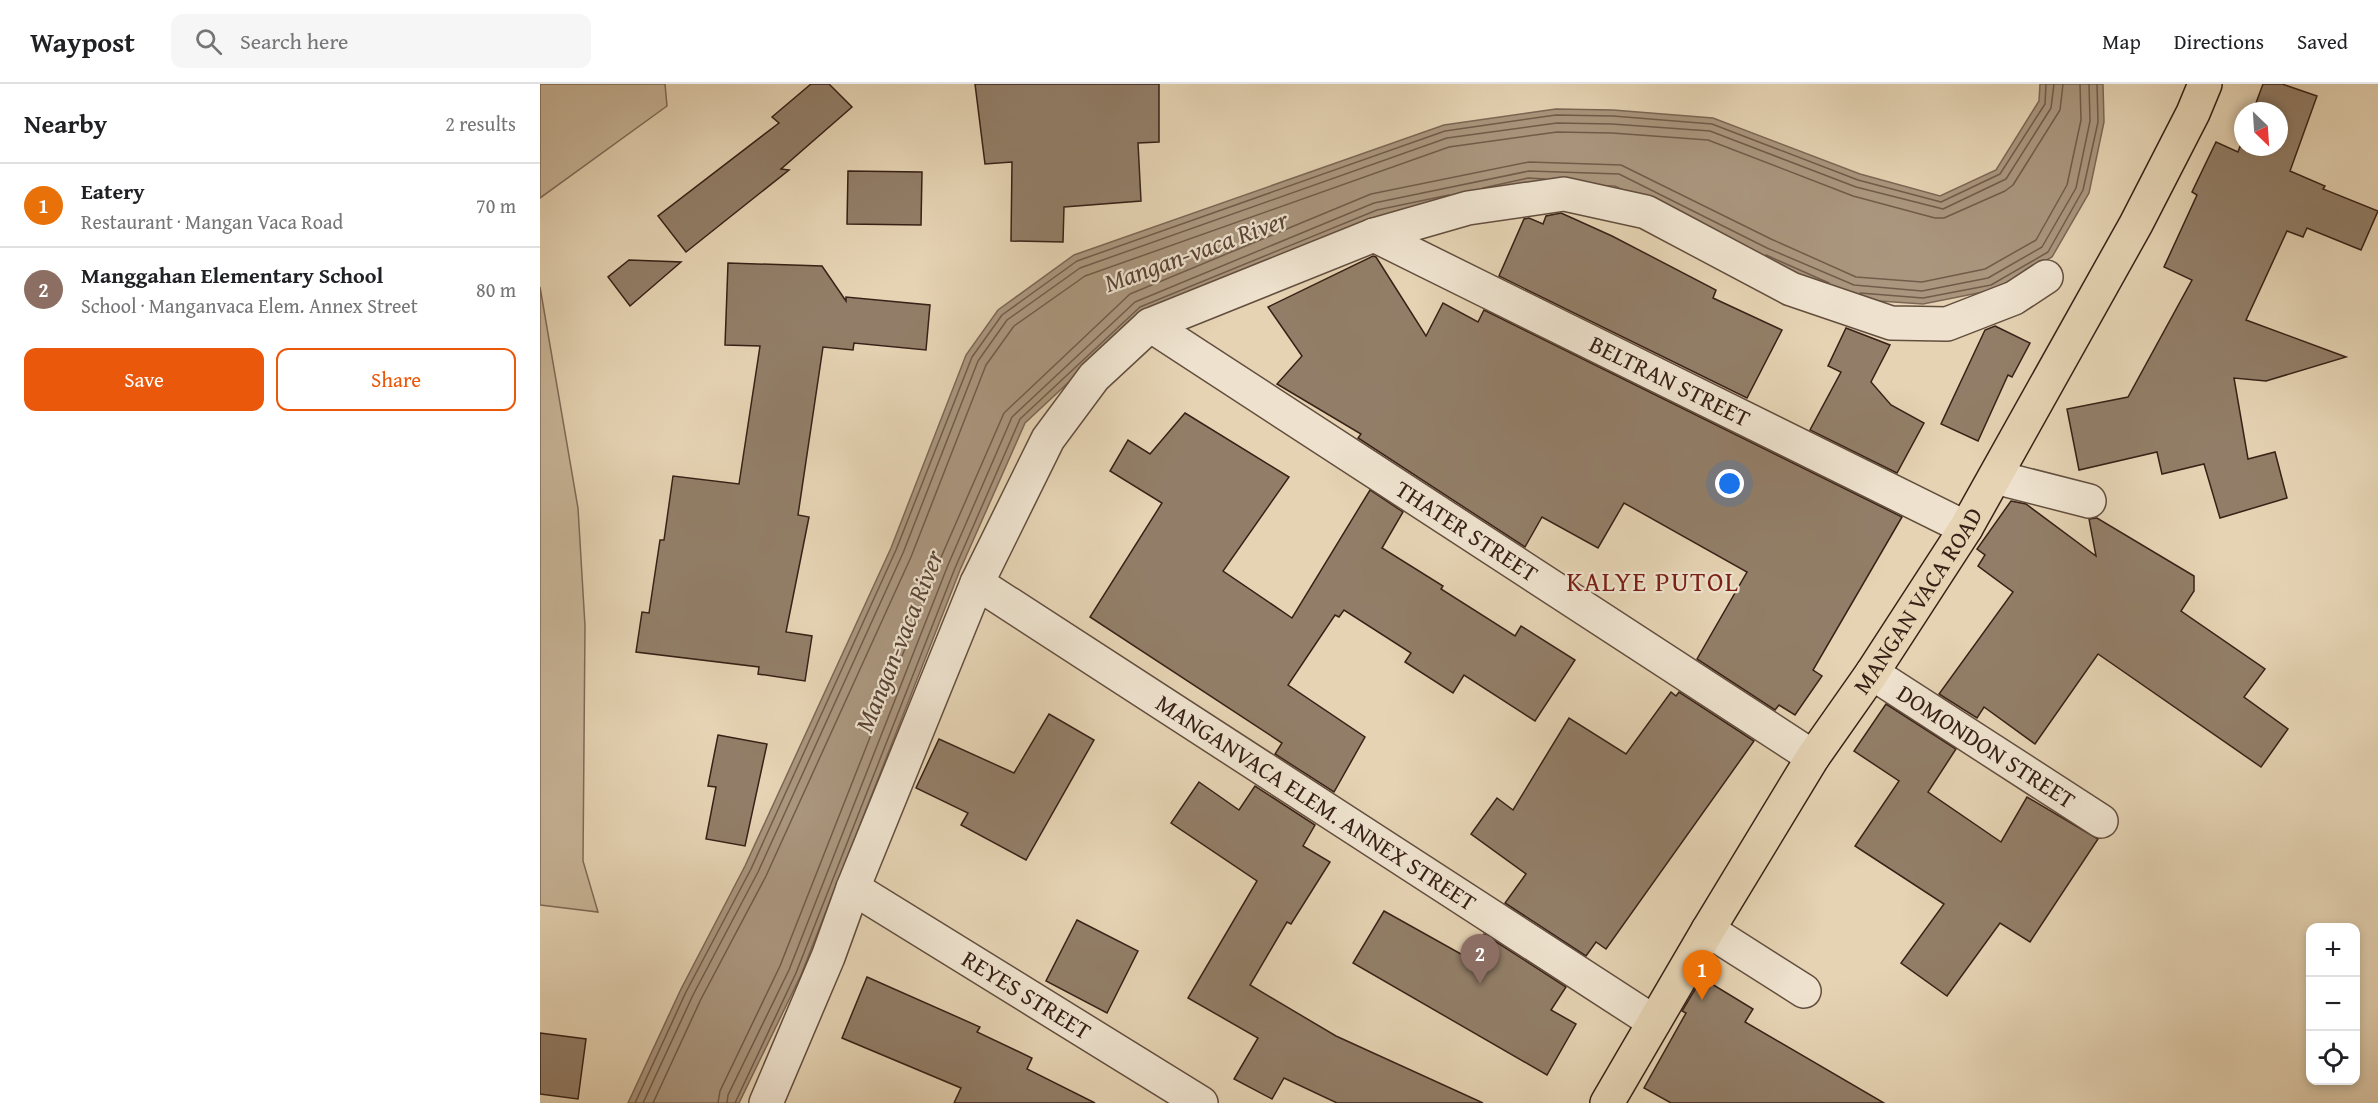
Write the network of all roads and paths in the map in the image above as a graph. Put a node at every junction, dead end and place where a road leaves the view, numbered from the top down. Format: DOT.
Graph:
graph roads {
  1 [pos="2205,84"];
  2 [pos="1374,235"];
  3 [pos="2046,277"];
  4 [pos="1150,325"];
  5 [pos="1995,477"];
  6 [pos="2089,501"];
  7 [pos="1966,528"];
  8 [pos="977,583"];
  9 [pos="1872,673"];
  10 [pos="1813,757"];
  11 [pos="2101,821"];
  12 [pos="853,888"];
  13 [pos="1708,930"];
  14 [pos="1804,991"];
  15 [pos="1654,1022"];
  16 [pos="766,1103"];
  17 [pos="1201,1103"];
  18 [pos="1607,1103"];
  1 -- 5 [label="main road, MANGAN VACA ROAD"];
  2 -- 3 [label="street"];
  2 -- 4 [label="street"];
  2 -- 7 [label="street, BELTRAN STREET"];
  4 -- 8 [label="street"];
  4 -- 10 [label="street, THATER STREET"];
  5 -- 6 [label="street"];
  5 -- 7 [label="main road, MANGAN VACA ROAD"];
  7 -- 9 [label="main road, MANGAN VACA ROAD"];
  8 -- 12 [label="street"];
  8 -- 15 [label="street, MANGANVACA ELEM. ANNEX STREET"];
  9 -- 10 [label="main road, MANGAN VACA ROAD"];
  9 -- 11 [label="street, DOMONDON STREET"];
  10 -- 13 [label="main road, MANGAN VACA ROAD"];
  12 -- 16 [label="street"];
  12 -- 17 [label="street, REYES STREET"];
  13 -- 14 [label="street"];
  13 -- 15 [label="main road, MANGAN VACA ROAD"];
  15 -- 18 [label="main road, MANGAN VACA ROAD"];
}
